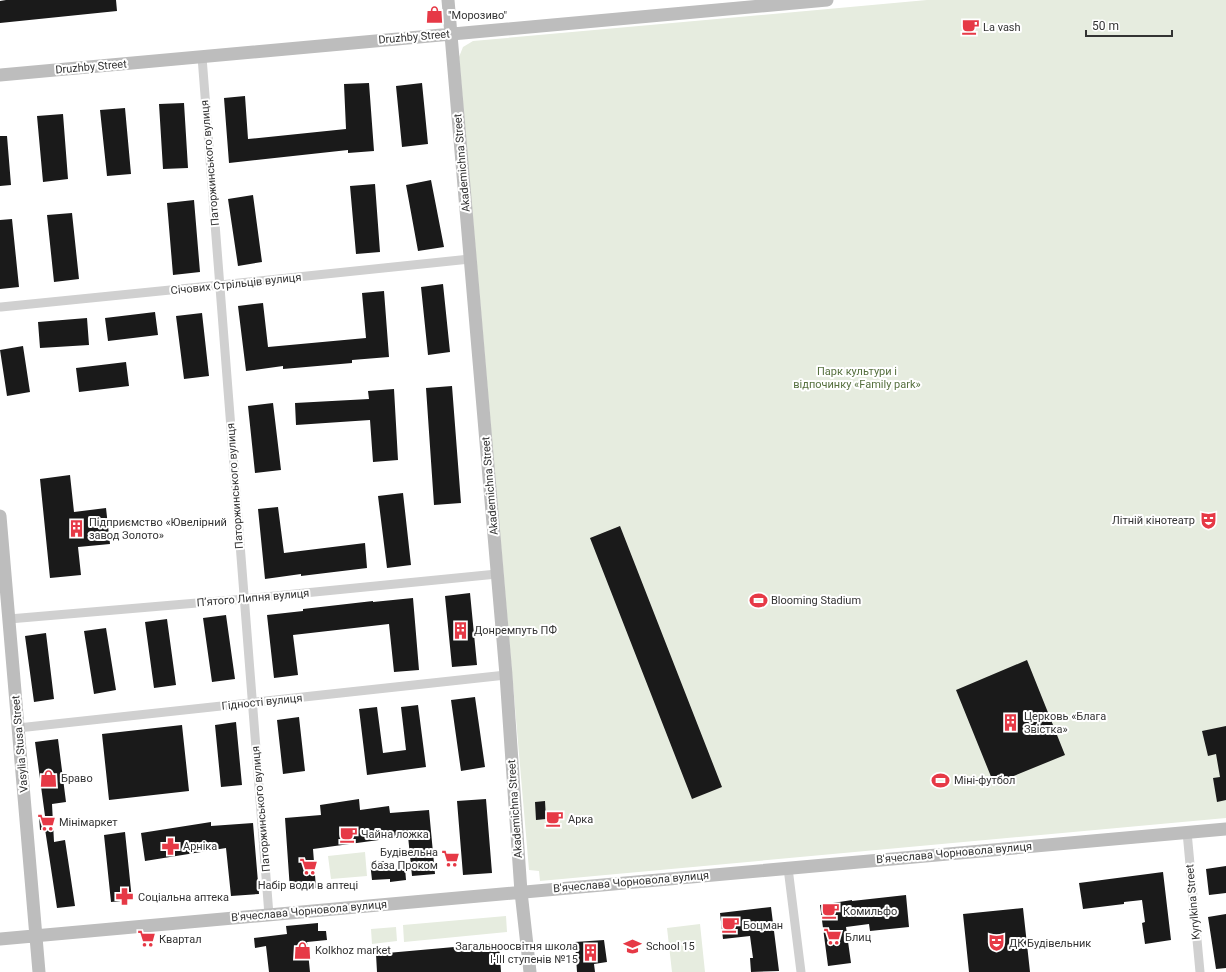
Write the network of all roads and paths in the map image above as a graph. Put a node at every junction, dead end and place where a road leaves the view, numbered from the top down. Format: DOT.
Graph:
graph roads {
  1 [pos="448,0"];
  2 [pos="827,0"];
  3 [pos="451,34"];
  4 [pos="202,57"];
  5 [pos="0,75"];
  6 [pos="470,259"];
  7 [pos="220,286"];
  8 [pos="1,307"];
  9 [pos="0,516"];
  10 [pos="497,574"];
  11 [pos="244,599"];
  12 [pos="9,619"];
  13 [pos="506,675"];
  14 [pos="252,703"];
  15 [pos="18,728"];
  16 [pos="1226,829"];
  17 [pos="1187,832"];
  18 [pos="788,868"];
  19 [pos="521,892"];
  20 [pos="269,915"];
  21 [pos="36,936"];
  22 [pos="0,939"];
  23 [pos="40,972"];
  24 [pos="530,972"];
  25 [pos="801,972"];
  26 [pos="1200,972"];
  1 -- 3 [label="street, Akademichna Street"];
  2 -- 3 [label="street, Druzhby Street"];
  3 -- 4 [label="street, Druzhby Street"];
  3 -- 6 [label="street, Akademichna Street"];
  4 -- 5 [label="street, Druzhby Street"];
  4 -- 7 [label="street, Паторжинського вулиця"];
  6 -- 7 [label="street, Січових Стрільців вулиця"];
  6 -- 10 [label="street, Akademichna Street"];
  7 -- 8 [label="street, Січових Стрільців вулиця"];
  7 -- 11 [label="street, Паторжинського вулиця"];
  9 -- 12 [label="street, Vasylia Stusa Street"];
  10 -- 11 [label="street, П’ятого Липня вулиця"];
  10 -- 13 [label="street, Akademichna Street"];
  11 -- 12 [label="street, П’ятого Липня вулиця"];
  11 -- 14 [label="street, Паторжинського вулиця"];
  12 -- 15 [label="street, Vasylia Stusa Street"];
  13 -- 14 [label="street, Гідності вулиця"];
  13 -- 19 [label="street, Akademichna Street"];
  14 -- 15 [label="street, Гідності вулиця"];
  14 -- 20 [label="street, Паторжинського вулиця"];
  15 -- 21 [label="street, Vasylia Stusa Street"];
  16 -- 17 [label="street, В'ячеслава Чорновола вулиця"];
  17 -- 18 [label="street, В'ячеслава Чорновола вулиця"];
  17 -- 26 [label="street, Kyrylkina Street"];
  18 -- 19 [label="street, В'ячеслава Чорновола вулиця"];
  18 -- 25 [label="street"];
  19 -- 20 [label="street, В'ячеслава Чорновола вулиця"];
  19 -- 24 [label="street, Akademichna Street"];
  20 -- 21 [label="street, В'ячеслава Чорновола вулиця"];
  21 -- 22 [label="street, В'ячеслава Чорновола вулиця"];
  21 -- 23 [label="street, Vasylia Stusa Street"];
}
